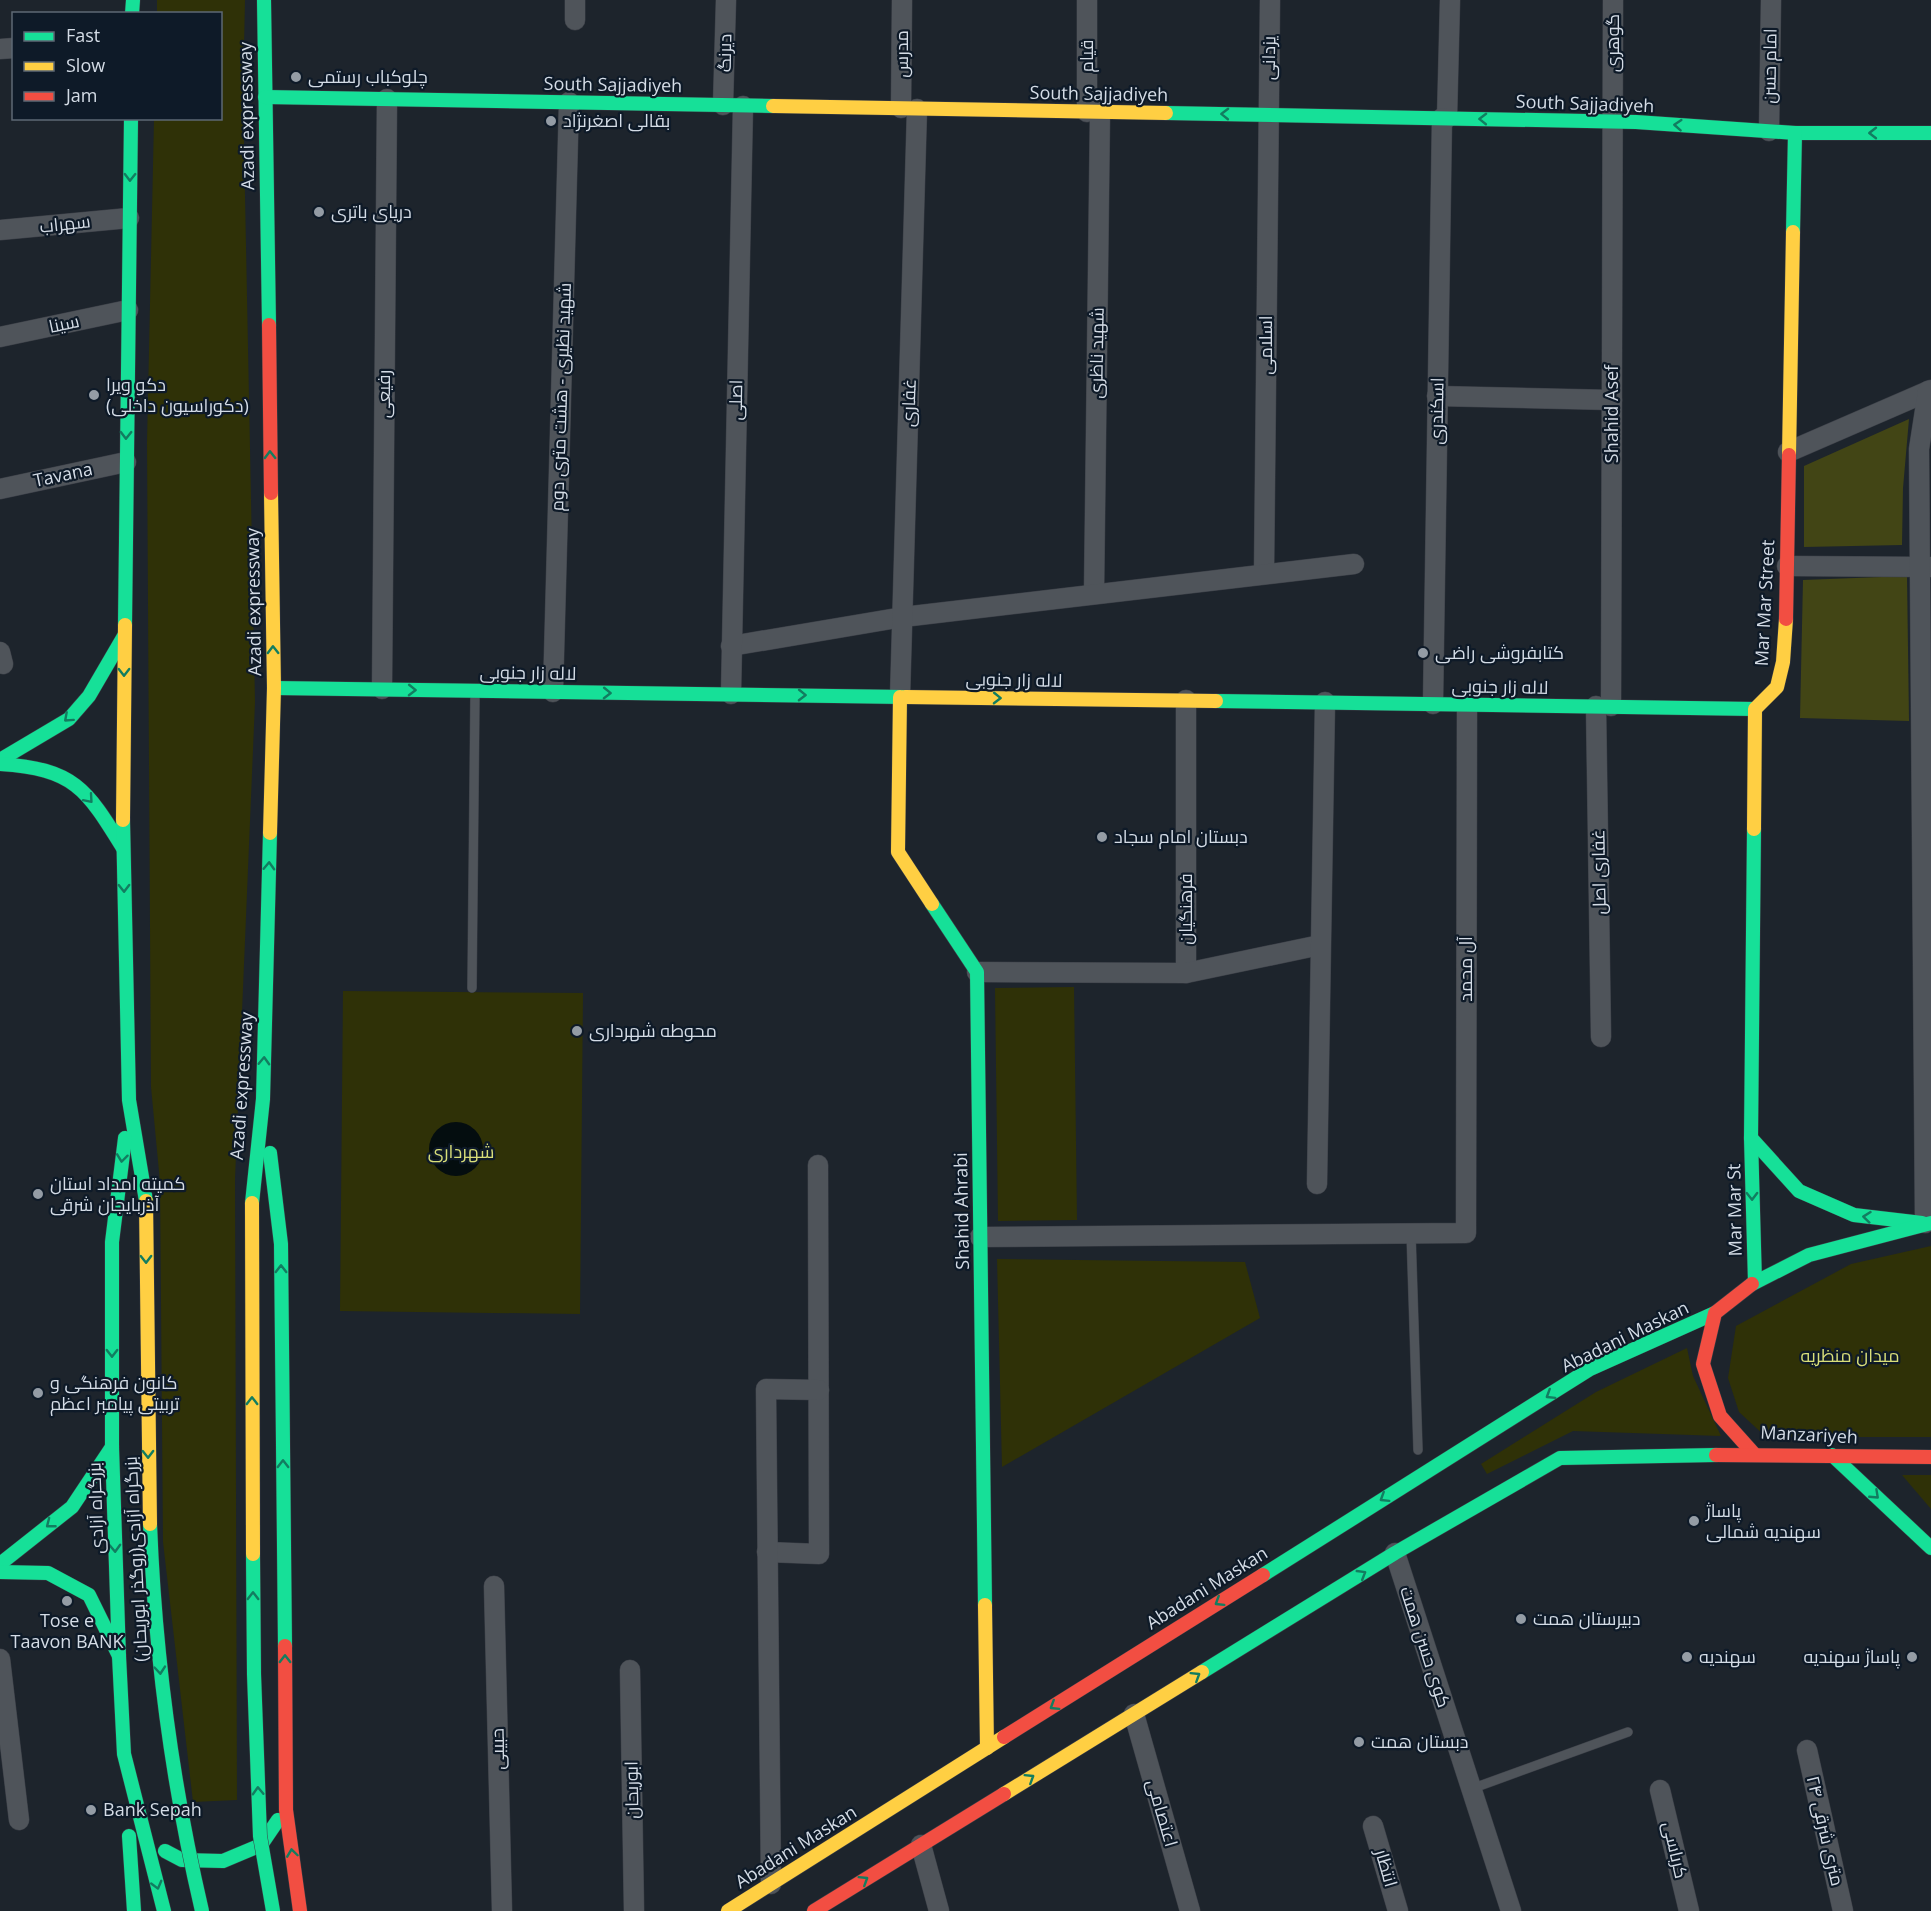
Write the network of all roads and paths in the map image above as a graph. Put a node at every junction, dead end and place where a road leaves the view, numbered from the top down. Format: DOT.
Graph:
graph roads {
  1 [pos="264,0"];
  2 [pos="575,0"];
  3 [pos="726,0"];
  4 [pos="902,0"];
  5 [pos="1087,0"];
  6 [pos="1270,0"];
  7 [pos="1450,0"];
  8 [pos="1613,0"];
  9 [pos="1771,0"];
  10 [pos="575,20"];
  11 [pos="265,97"];
  12 [pos="387,99"];
  13 [pos="569,102"];
  14 [pos="733,105"];
  15 [pos="909,109"];
  16 [pos="1093,112"];
  17 [pos="1268,115"];
  18 [pos="1445,118"];
  19 [pos="131,120"];
  20 [pos="1614,122"];
  21 [pos="1769,131"];
  22 [pos="1795,133"];
  23 [pos="1931,133"];
  24 [pos="129,218"];
  25 [pos="0,230"];
  26 [pos="128,310"];
  27 [pos="0,337"];
  28 [pos="1929,390"];
  29 [pos="1437,396"];
  30 [pos="1612,400"];
  31 [pos="1788,452"];
  32 [pos="126,462"];
  33 [pos="0,489"];
  34 [pos="1354,564"];
  35 [pos="1787,566"];
  36 [pos="1926,567"];
  37 [pos="1264,574"];
  38 [pos="1094,594"];
  39 [pos="903,617"];
  40 [pos="124,636"];
  41 [pos="731,646"];
  42 [pos="274,688"];
  43 [pos="382,689"];
  44 [pos="475,691"];
  45 [pos="553,692"];
  46 [pos="730,694"];
  47 [pos="900,697"];
  48 [pos="1186,700"];
  49 [pos="1325,702"];
  50 [pos="1432,704"];
  51 [pos="1467,704"];
  52 [pos="1603,706"];
  53 [pos="1755,709"];
  54 [pos="0,762"];
  55 [pos="123,848"];
  56 [pos="1320,945"];
  57 [pos="977,972"];
  58 [pos="1186,973"];
  59 [pos="472,988"];
  60 [pos="1601,1037"];
  61 [pos="263,1099"];
  62 [pos="129,1100"];
  63 [pos="1751,1138"];
  64 [pos="818,1165"];
  65 [pos="1317,1184"];
  66 [pos="1929,1222"];
  67 [pos="1411,1233"];
  68 [pos="980,1237"];
  69 [pos="1755,1282"];
  70 [pos="1715,1313"];
  71 [pos="819,1390"];
  72 [pos="112,1447"];
  73 [pos="1418,1450"];
  74 [pos="1754,1454"];
  75 [pos="1833,1455"];
  76 [pos="1931,1456"];
  77 [pos="1931,1548"];
  78 [pos="767,1552"];
  79 [pos="1395,1553"];
  80 [pos="0,1564"];
  81 [pos="0,1572"];
  82 [pos="494,1586"];
  83 [pos="119,1656"];
  84 [pos="0,1659"];
  85 [pos="630,1670"];
  86 [pos="1134,1714"];
  87 [pos="1628,1732"];
  88 [pos="987,1748"];
  89 [pos="1807,1750"];
  90 [pos="124,1754"];
  91 [pos="1471,1789"];
  92 [pos="1660,1790"];
  93 [pos="286,1810"];
  94 [pos="19,1820"];
  95 [pos="1373,1826"];
  96 [pos="145,1840"];
  97 [pos="921,1845"];
  98 [pos="771,1884"];
  99 [pos="134,1911"];
  100 [pos="164,1911"];
  101 [pos="202,1911"];
  102 [pos="273,1911"];
  103 [pos="300,1911"];
  104 [pos="502,1911"];
  105 [pos="634,1911"];
  106 [pos="728,1911"];
  107 [pos="814,1911"];
  108 [pos="939,1911"];
  109 [pos="1190,1911"];
  110 [pos="1398,1911"];
  111 [pos="1510,1911"];
  112 [pos="1689,1911"];
  113 [pos="1843,1911"];
  1 -- 11 [label="main road, Azadi expressway"];
  2 -- 10 [label="street"];
  3 -- 14 [label="street, دیرنگ"];
  4 -- 15 [label="street, مدرس"];
  5 -- 16 [label="street, قیام"];
  6 -- 17 [label="street, یزدانی"];
  7 -- 18 [label="street, اسکندری"];
  8 -- 20 [label="street, گوهری"];
  9 -- 21 [label="street, امام حسن"];
  11 -- 12 [label="main road, South Sajjadiyeh"];
  42 -- 11 [label="main road, Azadi expressway, one-way"];
  12 -- 13 [label="main road, South Sajjadiyeh"];
  12 -- 43 [label="street, رفیعی"];
  13 -- 14 [label="main road, South Sajjadiyeh"];
  13 -- 45 [label="street, شهید نظیری - هشت متری دوم"];
  14 -- 15 [label="main road, South Sajjadiyeh"];
  14 -- 41 [label="street, اصلی"];
  15 -- 16 [label="main road, South Sajjadiyeh"];
  15 -- 39 [label="street, غفاری"];
  17 -- 16 [label="main road, South Sajjadiyeh, one-way"];
  16 -- 38 [label="street, شهید ناظری"];
  17 -- 18 [label="main road, South Sajjadiyeh"];
  17 -- 37 [label="street, اسلامی"];
  20 -- 18 [label="main road, South Sajjadiyeh, one-way"];
  18 -- 29 [label="street, اسکندری"];
  19 -- 24 [label="main road, one-way"];
  21 -- 20 [label="main road, South Sajjadiyeh, one-way"];
  20 -- 30 [label="street, Shahid Asef"];
  21 -- 22 [label="main road, South Sajjadiyeh"];
  23 -- 22 [label="main road, South Sajjadiyeh, one-way"];
  22 -- 31 [label="main road, Mar Mar Street"];
  24 -- 25 [label="street, سهراب"];
  24 -- 26 [label="main road"];
  26 -- 27 [label="street, سینا"];
  26 -- 32 [label="main road, one-way"];
  28 -- 31 [label="street"];
  28 -- 36 [label="street"];
  29 -- 30 [label="street"];
  29 -- 50 [label="street, اسکندری"];
  30 -- 52 [label="street, Shahid Asef"];
  31 -- 35 [label="main road, Mar Mar Street"];
  32 -- 33 [label="street, Tavana"];
  32 -- 40 [label="main road"];
  34 -- 37 [label="street"];
  35 -- 36 [label="street"];
  35 -- 53 [label="main road, Mar Mar Street"];
  36 -- 66 [label="street"];
  37 -- 38 [label="street"];
  38 -- 39 [label="street"];
  39 -- 41 [label="street"];
  39 -- 47 [label="street, غفاری"];
  40 -- 54 [label="main road, one-way"];
  40 -- 55 [label="main road, one-way"];
  41 -- 46 [label="street, اصلی"];
  42 -- 43 [label="main road, لاله زار جنوبی"];
  61 -- 42 [label="main road, Azadi expressway, one-way"];
  43 -- 44 [label="main road, لاله زار جنوبی, one-way"];
  44 -- 45 [label="main road, لاله زار جنوبی"];
  44 -- 59 [label="lane"];
  45 -- 46 [label="main road, لاله زار جنوبی, one-way"];
  46 -- 47 [label="main road, لاله زار جنوبی, one-way"];
  47 -- 48 [label="main road, لاله زار جنوبی, one-way"];
  47 -- 57 [label="main road"];
  48 -- 49 [label="main road, لاله زار جنوبی"];
  48 -- 58 [label="street, فرهنگیان"];
  49 -- 50 [label="main road, لاله زار جنوبی"];
  49 -- 56 [label="street"];
  50 -- 51 [label="main road, لاله زار جنوبی"];
  51 -- 52 [label="main road, لاله زار جنوبی"];
  51 -- 67 [label="street, آل محمد"];
  52 -- 53 [label="main road, لاله زار جنوبی"];
  52 -- 60 [label="street, غفاری اصل"];
  53 -- 63 [label="main road"];
  54 -- 55 [label="main road, one-way"];
  55 -- 62 [label="main road, one-way"];
  56 -- 58 [label="street"];
  56 -- 65 [label="street"];
  57 -- 58 [label="street"];
  57 -- 68 [label="main road, Shahid Ahrabi"];
  93 -- 61 [label="main road, one-way"];
  102 -- 61 [label="main road, Azadi expressway, one-way, bridge"];
  62 -- 72 [label="main road, بزرگراه آزادی, one-way"];
  62 -- 101 [label="main road, بزرگراه آزادی(روگذر ابوریحان), one-way, bridge"];
  66 -- 63 [label="main road, one-way"];
  63 -- 69 [label="main road, Mar Mar St, one-way"];
  64 -- 71 [label="street"];
  66 -- 69 [label="main road"];
  67 -- 68 [label="street"];
  67 -- 73 [label="lane"];
  68 -- 88 [label="main road, Shahid Ahrabi"];
  69 -- 70 [label="main road"];
  70 -- 74 [label="main road, Manzariyeh"];
  70 -- 88 [label="main road, Abadani Maskan, one-way"];
  71 -- 78 [label="street"];
  71 -- 78 [label="street"];
  72 -- 80 [label="main road, one-way"];
  72 -- 83 [label="main road, بزرگراه آزادی, one-way"];
  74 -- 75 [label="main road, Manzariyeh"];
  74 -- 79 [label="main road"];
  75 -- 76 [label="main road, Manzariyeh"];
  75 -- 77 [label="main road, one-way"];
  78 -- 98 [label="street"];
  86 -- 79 [label="main road, one-way"];
  79 -- 91 [label="street, کوی حسن همت"];
  81 -- 83 [label="main road"];
  82 -- 104 [label="street, حبیبی"];
  83 -- 90 [label="main road, بزرگراه آزادی"];
  84 -- 94 [label="street"];
  85 -- 105 [label="street, ابوریحان"];
  97 -- 86 [label="main road, one-way"];
  86 -- 109 [label="street, اعتصامی"];
  87 -- 91 [label="lane"];
  88 -- 98 [label="main road, Abadani Maskan"];
  89 -- 113 [label="street, ۲۴ متری شرقی"];
  90 -- 96 [label="main road, بزرگراه آزادی"];
  90 -- 99 [label="main road"];
  91 -- 111 [label="street, کوی حسن همت"];
  92 -- 112 [label="street, کرباسی"];
  93 -- 96 [label="main road"];
  103 -- 93 [label="main road, one-way"];
  95 -- 110 [label="street, انتظار"];
  96 -- 100 [label="main road, بزرگراه آزادی, one-way"];
  107 -- 97 [label="main road, one-way"];
  97 -- 108 [label="street"];
  98 -- 106 [label="main road, Abadani Maskan"];
}
